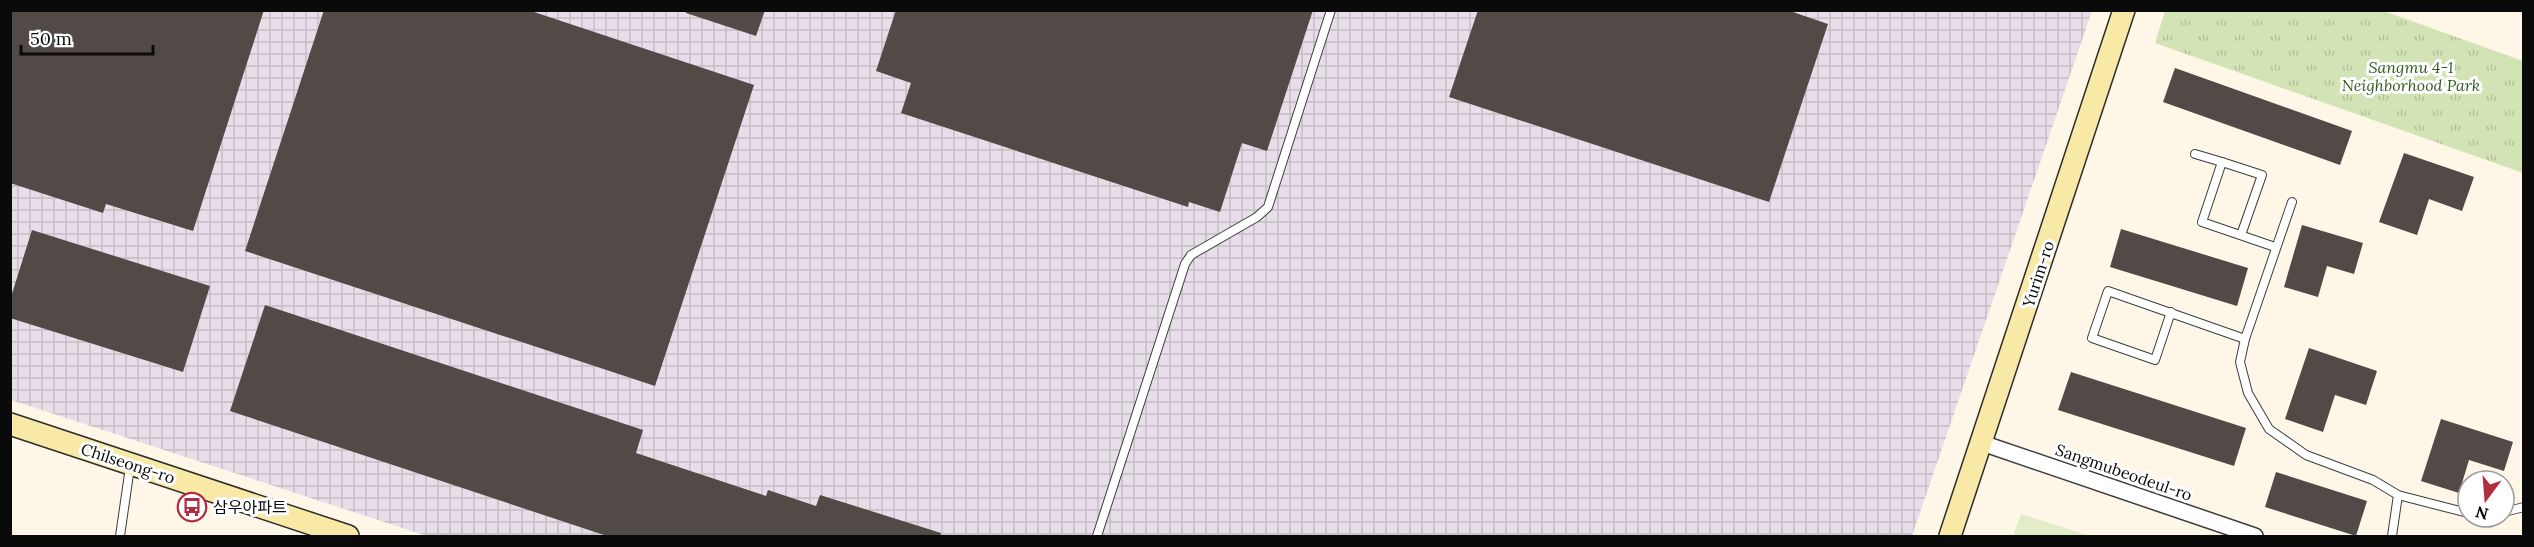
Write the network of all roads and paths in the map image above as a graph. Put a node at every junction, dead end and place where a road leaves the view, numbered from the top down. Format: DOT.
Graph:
graph roads {
  1 [pos="1331,10"];
  2 [pos="2124,10"];
  3 [pos="2195,154"];
  4 [pos="2222,162"];
  5 [pos="2292,202"];
  6 [pos="2241,235"];
  7 [pos="2275,246"];
  8 [pos="2171,312"];
  9 [pos="2245,339"];
  10 [pos="10,424"];
  11 [pos="1982,443"];
  12 [pos="131,463"];
  13 [pos="2398,495"];
  14 [pos="2456,510"];
  15 [pos="120,537"];
  16 [pos="348,537"];
  17 [pos="1097,537"];
  18 [pos="1950,537"];
  19 [pos="2255,537"];
  20 [pos="2392,537"];
  1 -- 17 [label="lane"];
  2 -- 11 [label="street, Yurim-ro"];
  3 -- 4 [label="lane"];
  4 -- 6 [label="lane"];
  4 -- 6 [label="lane"];
  5 -- 7 [label="lane"];
  6 -- 7 [label="lane"];
  7 -- 9 [label="lane"];
  8 -- 8 [label="lane"];
  8 -- 9 [label="lane"];
  9 -- 13 [label="lane"];
  10 -- 12 [label="street, Chilseong-ro"];
  11 -- 18 [label="street, Yurim-ro"];
  11 -- 19 [label="street, Sangmubeodeul-ro"];
  12 -- 15 [label="lane"];
  12 -- 16 [label="street, Chilseong-ro"];
  13 -- 14 [label="lane"];
  13 -- 20 [label="lane"];
}
